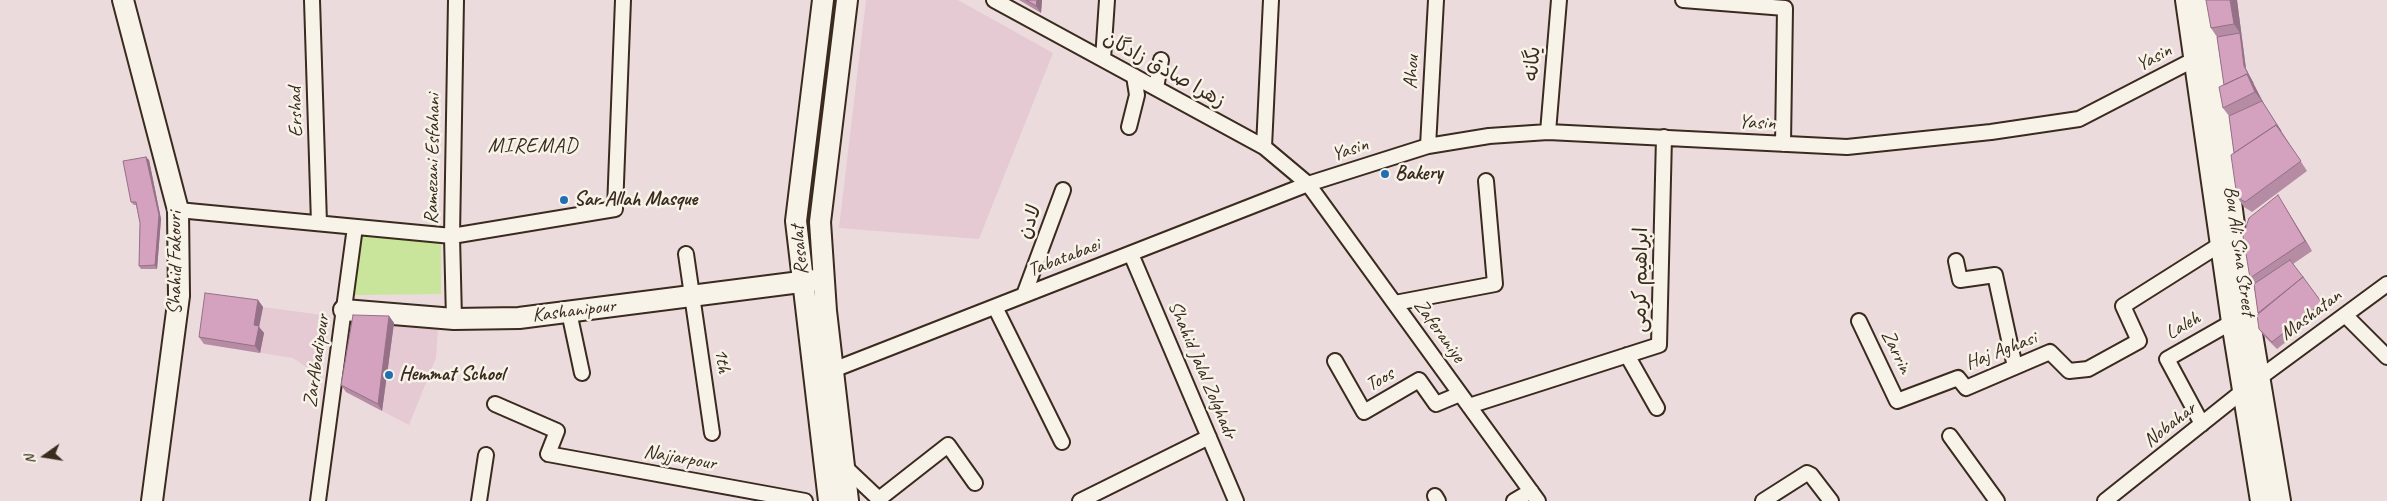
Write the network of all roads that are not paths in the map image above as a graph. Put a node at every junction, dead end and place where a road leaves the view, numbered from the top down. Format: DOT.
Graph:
graph roads {
  1 [pos="123,0"];
  2 [pos="312,0"];
  3 [pos="456,0"];
  4 [pos="624,0"];
  5 [pos="823,0"];
  6 [pos="847,0"];
  7 [pos="994,0"];
  8 [pos="1108,0"];
  9 [pos="1270,0"];
  10 [pos="1436,0"];
  11 [pos="1559,0"];
  12 [pos="1683,0"];
  13 [pos="2186,0"];
  14 [pos="2205,0"];
  15 [pos="1755,3"];
  16 [pos="2195,59"];
  17 [pos="1103,60"];
  18 [pos="1161,60"];
  19 [pos="1134,76"];
  20 [pos="1156,88"];
  21 [pos="1129,127"];
  22 [pos="1548,132"];
  23 [pos="1664,137"];
  24 [pos="1783,144"];
  25 [pos="1428,146"];
  26 [pos="1264,147"];
  27 [pos="1486,181"];
  28 [pos="1308,184"];
  29 [pos="1063,190"];
  30 [pos="178,210"];
  31 [pos="319,223"];
  32 [pos="354,226"];
  33 [pos="452,236"];
  34 [pos="2221,244"];
  35 [pos="686,254"];
  36 [pos="1131,254"];
  37 [pos="1956,261"];
  38 [pos="823,278"];
  39 [pos="803,282"];
  40 [pos="2387,284"];
  41 [pos="1024,295"];
  42 [pos="692,296"];
  43 [pos="1395,303"];
  44 [pos="995,307"];
  45 [pos="344,310"];
  46 [pos="569,312"];
  47 [pos="2345,315"];
  48 [pos="454,319"];
  49 [pos="1859,321"];
  50 [pos="2232,322"];
  51 [pos="1628,355"];
  52 [pos="2387,357"];
  53 [pos="1335,361"];
  54 [pos="2015,367"];
  55 [pos="833,370"];
  56 [pos="582,373"];
  57 [pos="2251,385"];
  58 [pos="1460,394"];
  59 [pos="1898,401"];
  60 [pos="495,404"];
  61 [pos="1469,406"];
  62 [pos="1657,408"];
  63 [pos="2202,424"];
  64 [pos="712,433"];
  65 [pos="1950,436"];
  66 [pos="1209,437"];
  67 [pos="1062,442"];
  68 [pos="486,454"];
  69 [pos="844,466"];
  70 [pos="975,483"];
  71 [pos="1535,496"];
  72 [pos="2111,499"];
  73 [pos="880,500"];
  74 [pos="1083,500"];
  75 [pos="152,501"];
  76 [pos="318,501"];
  77 [pos="479,501"];
  78 [pos="805,501"];
  79 [pos="829,501"];
  80 [pos="848,501"];
  81 [pos="1236,501"];
  82 [pos="1514,501"];
  83 [pos="1763,501"];
  84 [pos="1831,501"];
  85 [pos="1997,501"];
  86 [pos="2261,501"];
  87 [pos="2280,501"];
  1 -- 30 [label="street, Shahid Fakouri"];
  2 -- 31 [label="street, Ershad"];
  3 -- 33 [label="street, Ramezani Esfahani"];
  4 -- 33 [label="street"];
  5 -- 39 [label="street, Resalat"];
  6 -- 38 [label="street, Resalat"];
  7 -- 17 [label="street, زهرا صادق زادگان"];
  8 -- 17 [label="street"];
  9 -- 26 [label="street"];
  10 -- 25 [label="street, Ahou"];
  11 -- 22 [label="street, یگانه"];
  12 -- 15 [label="street"];
  13 -- 16 [label="street, Bou Ali Sina Street"];
  14 -- 57 [label="street, Bou Ali Sina Street"];
  15 -- 24 [label="street"];
  16 -- 24 [label="street, Yasin"];
  16 -- 34 [label="street, Bou Ali Sina Street"];
  17 -- 19 [label="street, زهرا صادق زادگان"];
  18 -- 20 [label="street"];
  19 -- 20 [label="street, زهرا صادق زادگان"];
  19 -- 21 [label="street"];
  20 -- 26 [label="street, زهرا صادق زادگان"];
  22 -- 23 [label="street, Yasin"];
  22 -- 25 [label="street, Yasin"];
  23 -- 24 [label="street, Yasin"];
  23 -- 51 [label="street, ابراهیم کرمی"];
  25 -- 28 [label="street, Yasin"];
  26 -- 28 [label="street, زهرا صادق زادگان"];
  27 -- 43 [label="street"];
  28 -- 36 [label="street, Tabatabaei"];
  28 -- 43 [label="street, Zaferaniye"];
  29 -- 41 [label="street, لادن"];
  30 -- 31 [label="street"];
  30 -- 75 [label="street, Shahid Fakouri"];
  31 -- 32 [label="street"];
  32 -- 33 [label="street"];
  32 -- 45 [label="street, ZarAbadipour"];
  33 -- 48 [label="street, Ramezani Esfahani"];
  34 -- 50 [label="street, Bou Ali Sina Street"];
  34 -- 54 [label="street, Haj Aghasi"];
  35 -- 42 [label="street, 1th"];
  36 -- 41 [label="street, Tabatabaei"];
  36 -- 66 [label="street, Shahid Jalal Zolghadr"];
  37 -- 54 [label="street"];
  38 -- 39 [label="street, Kashanipour"];
  38 -- 55 [label="street, Resalat"];
  39 -- 42 [label="street, Kashanipour"];
  39 -- 79 [label="street, Resalat"];
  40 -- 47 [label="street, Mashatan"];
  41 -- 44 [label="street, Tabatabaei"];
  42 -- 46 [label="street, Kashanipour"];
  42 -- 64 [label="street, 1th"];
  43 -- 58 [label="street, Zaferaniye"];
  44 -- 55 [label="street, Tabatabaei"];
  44 -- 67 [label="street"];
  45 -- 48 [label="street, Kashanipour"];
  45 -- 76 [label="street, ZarAbadipour"];
  46 -- 48 [label="street, Kashanipour"];
  46 -- 56 [label="street"];
  47 -- 52 [label="street"];
  47 -- 57 [label="street, Mashatan"];
  49 -- 59 [label="street, Zarrin"];
  50 -- 57 [label="street, Bou Ali Sina Street"];
  50 -- 63 [label="street, Laleh"];
  51 -- 61 [label="street, ابراهیم کرمی"];
  51 -- 62 [label="street"];
  53 -- 58 [label="street, Toos"];
  54 -- 59 [label="street, Haj Aghasi"];
  55 -- 69 [label="street, Resalat"];
  57 -- 63 [label="street, Nobahar"];
  57 -- 86 [label="street, Bou Ali Sina Street"];
  57 -- 87 [label="street, Bou Ali Sina Street"];
  58 -- 61 [label="street, Zaferaniye"];
  60 -- 78 [label="street, Najjarpour"];
  61 -- 71 [label="street, Zaferaniye"];
  63 -- 72 [label="street, Nobahar"];
  65 -- 85 [label="street"];
  66 -- 74 [label="street"];
  66 -- 81 [label="street, Shahid Jalal Zolghadr"];
  68 -- 77 [label="street"];
  69 -- 73 [label="street"];
  69 -- 80 [label="street, Resalat"];
  70 -- 73 [label="street"];
  71 -- 82 [label="street"];
  83 -- 84 [label="street"];
}
